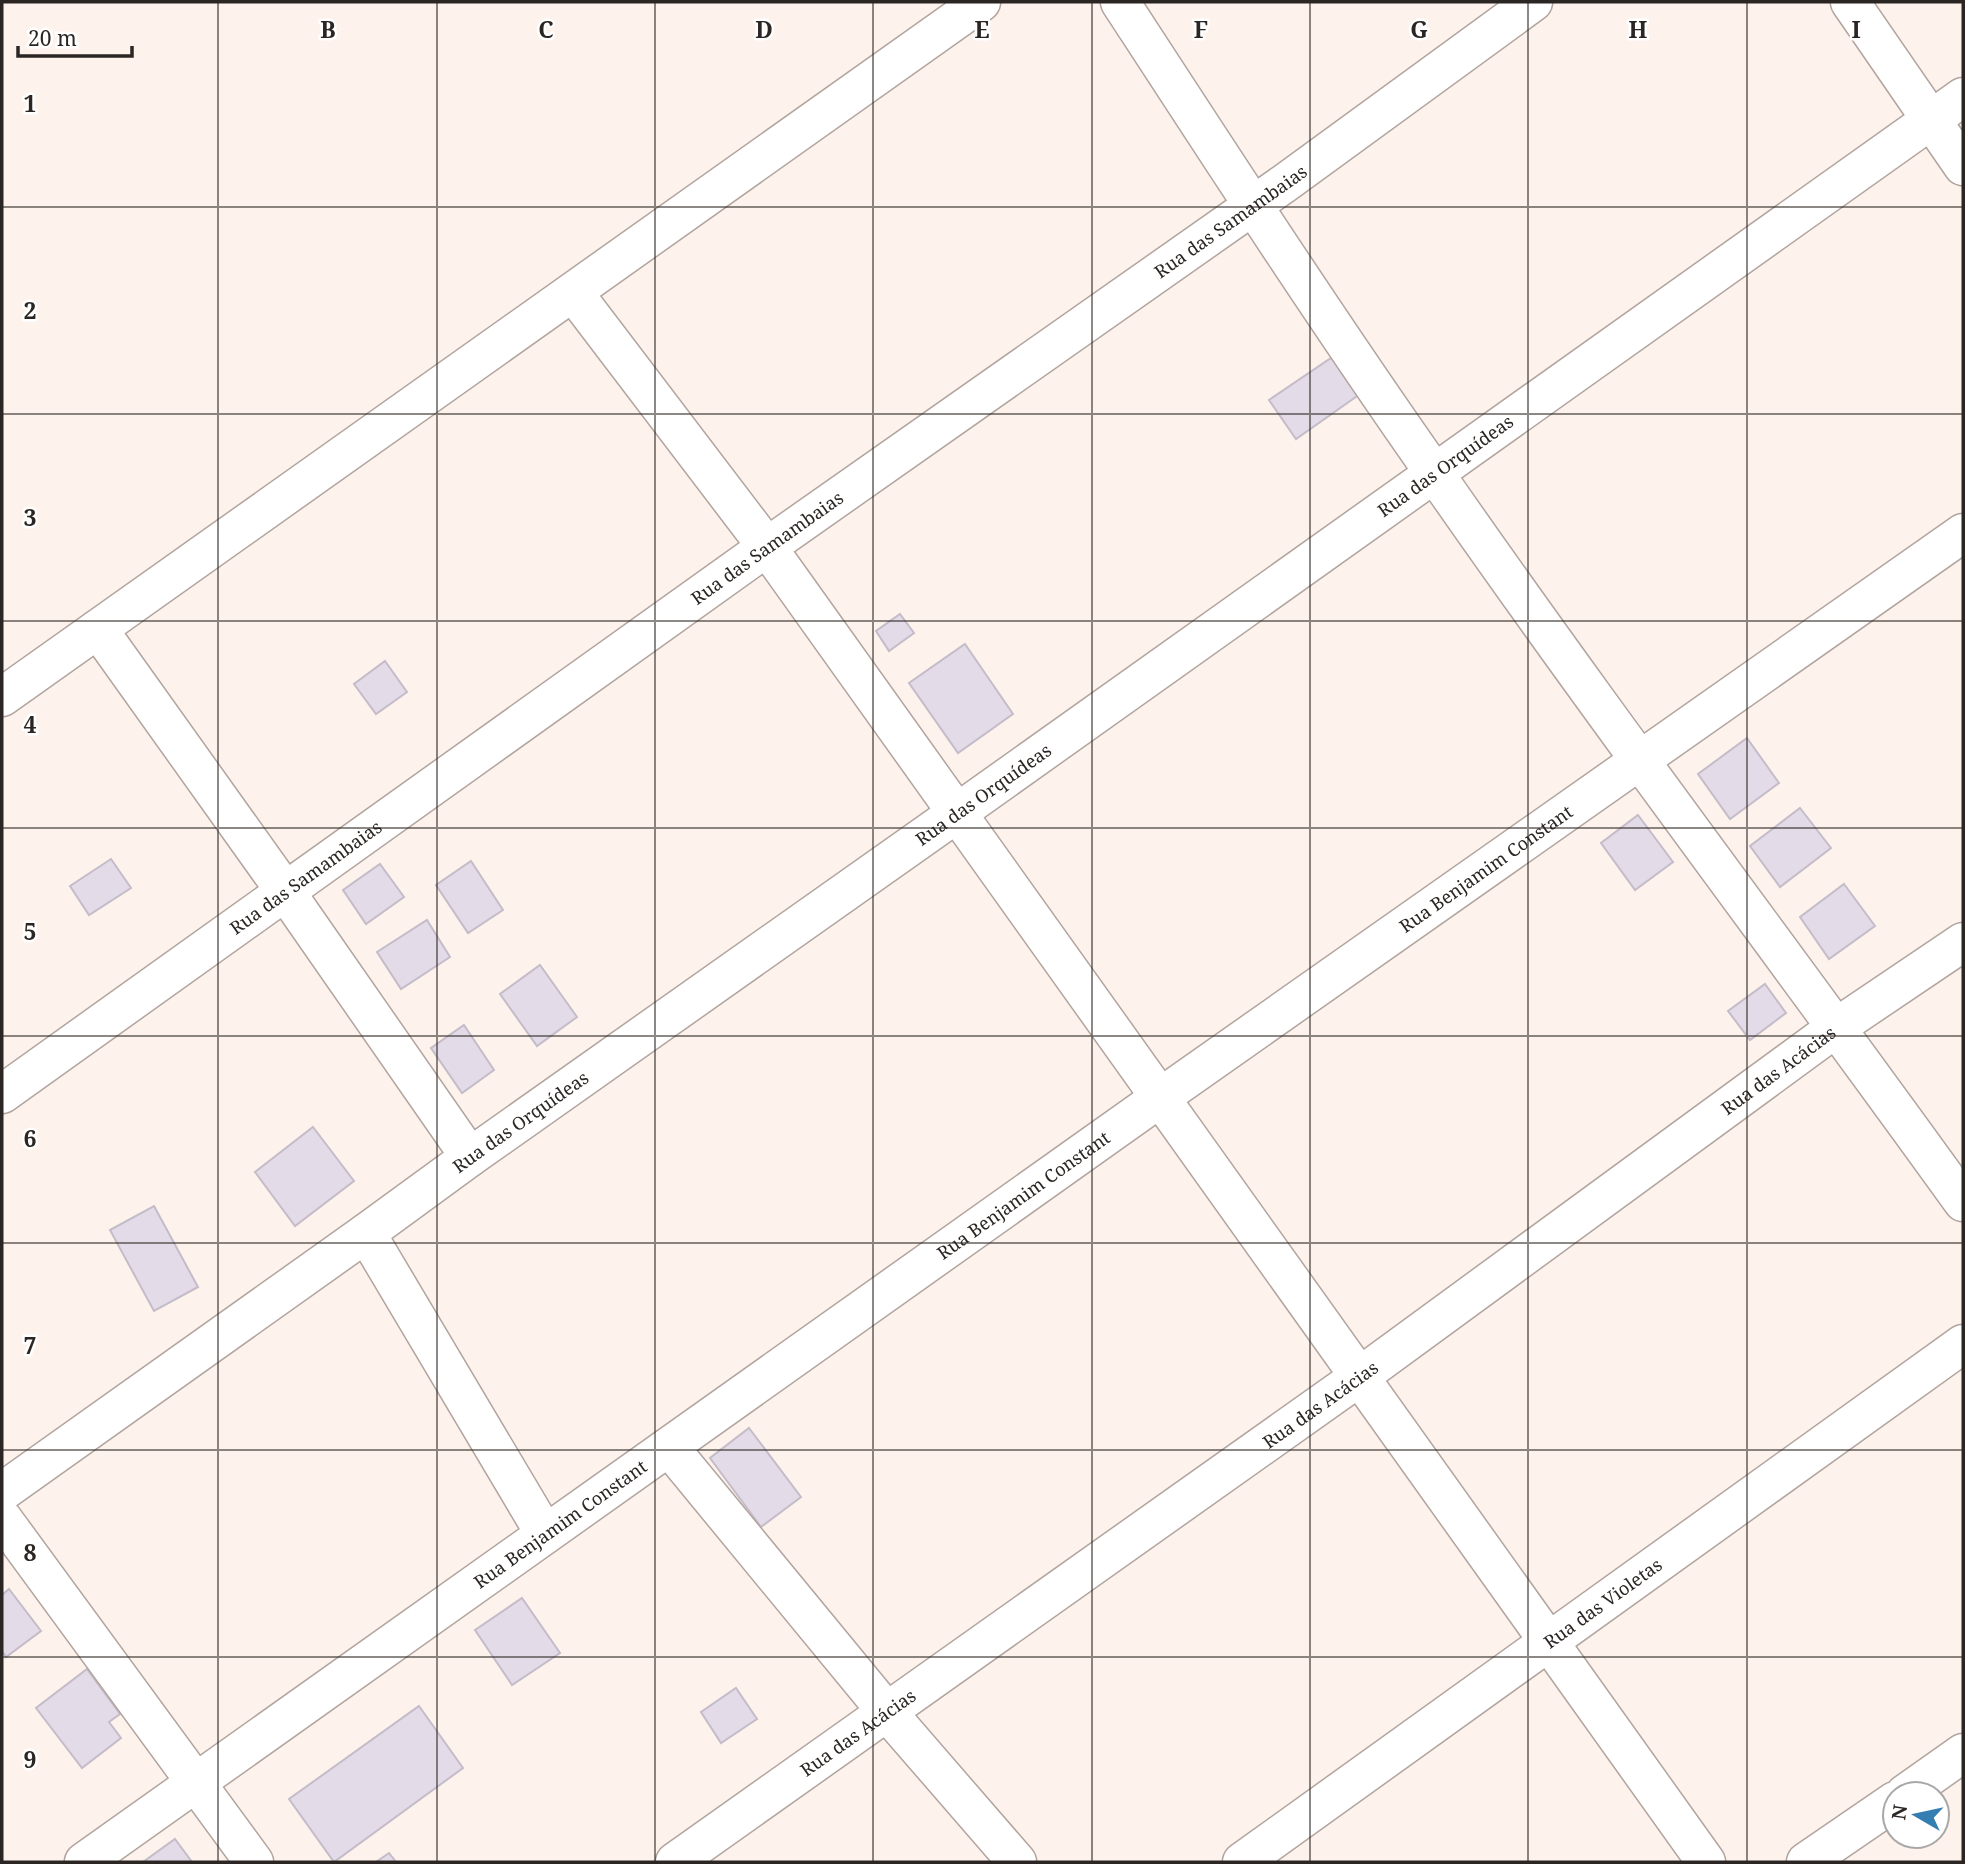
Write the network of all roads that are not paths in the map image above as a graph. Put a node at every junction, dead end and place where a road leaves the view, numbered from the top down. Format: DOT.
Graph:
graph roads {
  1 [pos="981,2"];
  2 [pos="1120,2"];
  3 [pos="1533,2"];
  4 [pos="1850,2"];
  5 [pos="1963,97"];
  6 [pos="1932,120"];
  7 [pos="1963,166"];
  8 [pos="1253,205"];
  9 [pos="573,292"];
  10 [pos="1434,473"];
  11 [pos="1963,533"];
  12 [pos="767,547"];
  13 [pos="98,629"];
  14 [pos="2,698"];
  15 [pos="1640,761"];
  16 [pos="957,813"];
  17 [pos="285,891"];
  18 [pos="1963,942"];
  19 [pos="1837,1027"];
  20 [pos="2,1094"];
  21 [pos="1161,1097"];
  22 [pos="470,1157"];
  23 [pos="1963,1202"];
  24 [pos="366,1233"];
  25 [pos="1963,1344"];
  26 [pos="1359,1377"];
  27 [pos="669,1447"];
  28 [pos="2,1492"];
  29 [pos="2,1518"];
  30 [pos="545,1534"];
  31 [pos="1548,1642"];
  32 [pos="887,1712"];
  33 [pos="1963,1753"];
  34 [pos="1925,1780"];
  35 [pos="196,1782"];
  36 [pos="1881,1811"];
  37 [pos="84,1862"];
  38 [pos="254,1862"];
  39 [pos="675,1862"];
  40 [pos="1017,1862"];
  41 [pos="1242,1862"];
  42 [pos="1706,1862"];
  43 [pos="1806,1862"];
  1 -- 9 [label="street"];
  2 -- 8 [label="street"];
  3 -- 8 [label="street, Rua das Samambaias"];
  4 -- 6 [label="street"];
  5 -- 6 [label="street, Rua das Orquídeas"];
  6 -- 7 [label="street"];
  6 -- 10 [label="street, Rua das Orquídeas"];
  8 -- 10 [label="street"];
  8 -- 12 [label="street, Rua das Samambaias"];
  9 -- 12 [label="street"];
  9 -- 13 [label="street"];
  10 -- 15 [label="street"];
  10 -- 16 [label="street, Rua das Orquídeas"];
  11 -- 15 [label="street, Rua Benjamim Constant"];
  12 -- 16 [label="street"];
  12 -- 17 [label="street, Rua das Samambaias"];
  13 -- 14 [label="street"];
  13 -- 17 [label="street"];
  15 -- 19 [label="street"];
  15 -- 21 [label="street, Rua Benjamim Constant"];
  16 -- 21 [label="street"];
  16 -- 22 [label="street, Rua das Orquídeas"];
  17 -- 20 [label="street, Rua das Samambaias"];
  17 -- 22 [label="street"];
  18 -- 19 [label="street, Rua das Acácias"];
  19 -- 23 [label="street"];
  19 -- 26 [label="street, Rua das Acácias"];
  21 -- 26 [label="street"];
  21 -- 27 [label="street, Rua Benjamim Constant"];
  22 -- 24 [label="street, Rua das Orquídeas"];
  24 -- 28 [label="street, Rua das Orquídeas"];
  24 -- 30 [label="street"];
  25 -- 31 [label="street, Rua das Violetas"];
  26 -- 31 [label="street"];
  26 -- 32 [label="street, Rua das Acácias"];
  27 -- 30 [label="street, Rua Benjamim Constant"];
  27 -- 32 [label="street"];
  29 -- 35 [label="street"];
  30 -- 35 [label="street, Rua Benjamim Constant"];
  31 -- 41 [label="street, Rua das Violetas"];
  31 -- 42 [label="street"];
  32 -- 39 [label="street, Rua das Acácias"];
  32 -- 40 [label="street"];
  33 -- 34 [label="street"];
  35 -- 37 [label="street, Rua Benjamim Constant"];
  35 -- 38 [label="street"];
  36 -- 43 [label="street"];
}
